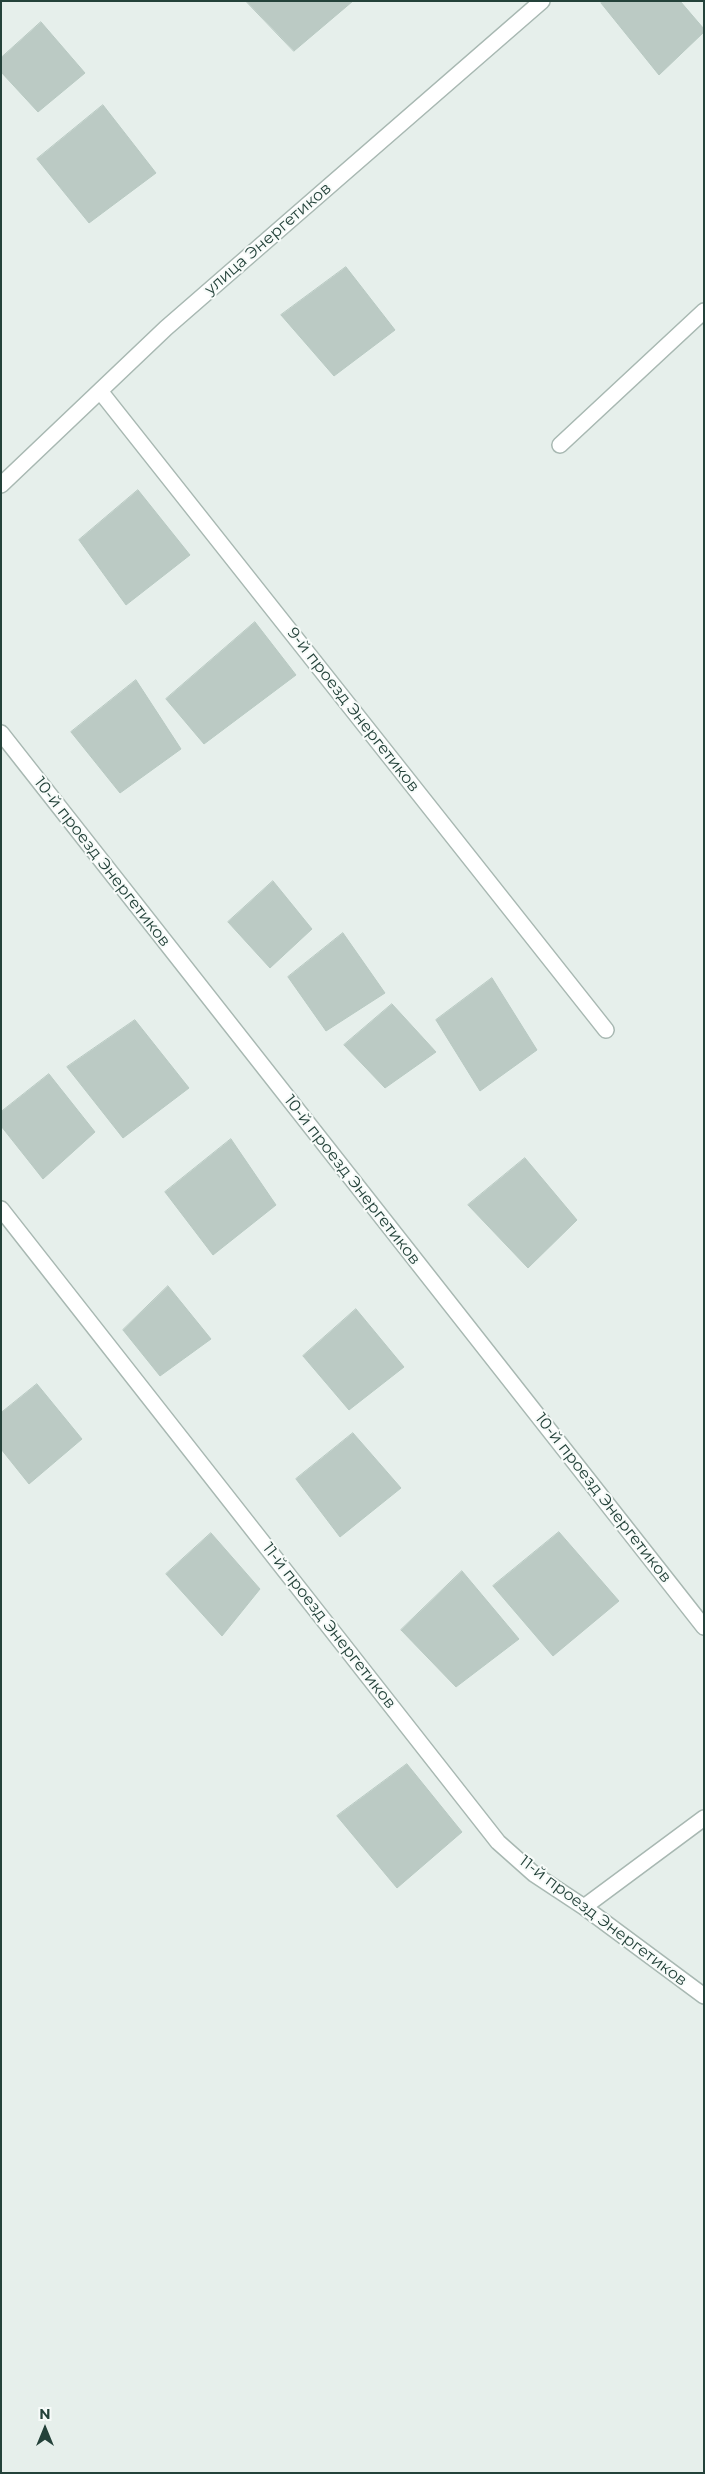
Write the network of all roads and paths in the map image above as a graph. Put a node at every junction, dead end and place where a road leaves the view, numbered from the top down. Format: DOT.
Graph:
graph roads {
  1 [pos="542,1"];
  2 [pos="704,310"];
  3 [pos="100,391"];
  4 [pos="560,445"];
  5 [pos="1,485"];
  6 [pos="1,733"];
  7 [pos="606,1030"];
  8 [pos="1,1209"];
  9 [pos="704,1627"];
  10 [pos="704,1818"];
  11 [pos="584,1907"];
  12 [pos="704,1996"];
  1 -- 3 [label="street, улица Энергетиков"];
  2 -- 4 [label="street"];
  3 -- 5 [label="street, улица Энергетиков"];
  3 -- 7 [label="street, 9-й проезд Энергетиков"];
  6 -- 9 [label="street, 10-й проезд Энергетиков"];
  8 -- 11 [label="street, 11-й проезд Энергетиков"];
  10 -- 11 [label="street"];
  11 -- 12 [label="street, 11-й проезд Энергетиков"];
}
